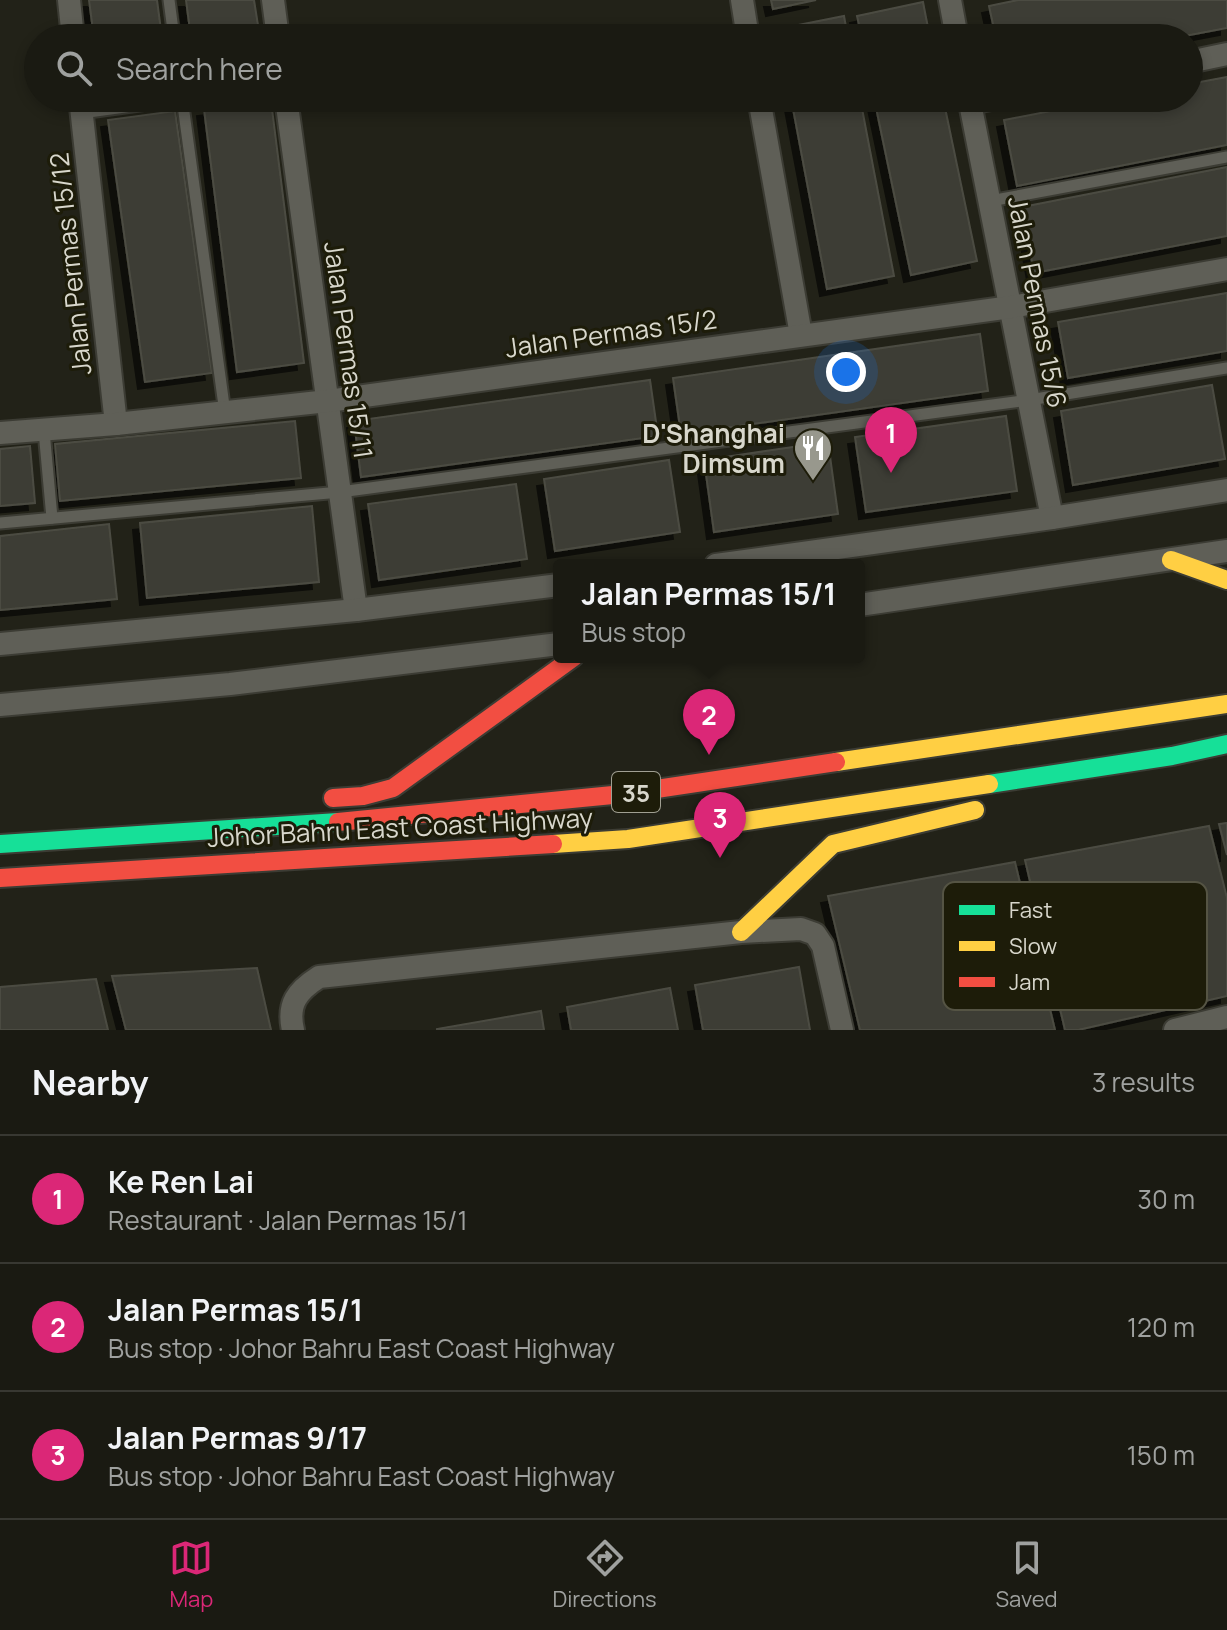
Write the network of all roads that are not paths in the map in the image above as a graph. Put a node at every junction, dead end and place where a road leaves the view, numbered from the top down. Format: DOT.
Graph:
graph roads {
  1 [pos="69,0"];
  2 [pos="169,0"];
  3 [pos="273,0"];
  4 [pos="742,0"];
  5 [pos="952,0"];
  6 [pos="72,24"];
  7 [pos="172,24"];
  8 [pos="276,24"];
  9 [pos="746,24"];
  10 [pos="955,24"];
  11 [pos="1227,54"];
  12 [pos="1203,59"];
  13 [pos="82,112"];
  14 [pos="187,112"];
  15 [pos="288,112"];
  16 [pos="761,112"];
  17 [pos="972,112"];
  18 [pos="1227,157"];
  19 [pos="990,201"];
  20 [pos="1227,269"];
  21 [pos="1011,307"];
  22 [pos="801,335"];
  23 [pos="1227,368"];
  24 [pos="1029,400"];
  25 [pos="328,401"];
  26 [pos="225,413"];
  27 [pos="116,424"];
  28 [pos="44,431"];
  29 [pos="0,433"];
  30 [pos="1227,490"];
  31 [pos="340,492"];
  32 [pos="52,518"];
  33 [pos="1052,518"];
  34 [pos="0,523"];
  35 [pos="1227,551"];
  36 [pos="759,559"];
  37 [pos="1171,560"];
  38 [pos="1227,580"];
  39 [pos="553,586"];
  40 [pos="865,604"];
  41 [pos="356,610"];
  42 [pos="0,644"];
  43 [pos="553,645"];
  44 [pos="566,663"];
  45 [pos="1227,704"];
  46 [pos="0,705"];
  47 [pos="1227,744"];
  48 [pos="317,799"];
  49 [pos="995,807"];
  50 [pos="967,812"];
  51 [pos="164,816"];
  52 [pos="628,839"];
  53 [pos="41,841"];
  54 [pos="0,844"];
  55 [pos="0,878"];
  56 [pos="741,932"];
  57 [pos="1227,1017"];
  58 [pos="293,1030"];
  59 [pos="842,1030"];
  60 [pos="1175,1030"];
  1 -- 6 [label="street"];
  2 -- 7 [label="lane"];
  3 -- 8 [label="street"];
  4 -- 9 [label="street"];
  5 -- 10 [label="street"];
  11 -- 12 [label="street"];
  13 -- 27 [label="street, Jalan Permas 15/12"];
  14 -- 26 [label="lane"];
  15 -- 25 [label="street, Jalan Permas 15/11"];
  16 -- 22 [label="street"];
  17 -- 19 [label="street, Jalan Permas 15/6"];
  18 -- 19 [label="lane"];
  19 -- 21 [label="street, Jalan Permas 15/6"];
  20 -- 21 [label="street, Jalan Permas 15/2"];
  21 -- 22 [label="street, Jalan Permas 15/2"];
  21 -- 24 [label="street, Jalan Permas 15/6"];
  22 -- 25 [label="street, Jalan Permas 15/2"];
  23 -- 24 [label="lane"];
  24 -- 31 [label="lane"];
  24 -- 33 [label="street, Jalan Permas 15/6"];
  25 -- 26 [label="street, Jalan Permas 15/2"];
  25 -- 31 [label="street, Jalan Permas 15/11"];
  26 -- 27 [label="street, Jalan Permas 15/2"];
  27 -- 28 [label="street, Jalan Permas 15/2"];
  28 -- 29 [label="street, Jalan Permas 15/2"];
  28 -- 32 [label="lane"];
  30 -- 33 [label="street"];
  31 -- 32 [label="lane"];
  31 -- 41 [label="street, Jalan Permas 15/11"];
  32 -- 34 [label="lane"];
  33 -- 36 [label="street"];
  35 -- 37 [label="street"];
  37 -- 38 [label="highway"];
  37 -- 40 [label="street"];
  39 -- 41 [label="street"];
  41 -- 42 [label="street"];
  43 -- 46 [label="street"];
  44 -- 48 [label="highway"];
  45 -- 53 [label="highway, Johor Bahru East Coast Highway / 35"];
  47 -- 52 [label="highway, Johor Bahru East Coast Highway / 35"];
  49 -- 50 [label="highway"];
  50 -- 52 [label="highway"];
  50 -- 56 [label="highway"];
  51 -- 53 [label="highway"];
  52 -- 55 [label="highway, Johor Bahru East Coast Highway / 35"];
  53 -- 54 [label="highway, Johor Bahru East Coast Highway / 35"];
  56 -- 58 [label="street"];
  56 -- 59 [label="street"];
  57 -- 60 [label="street"];
}
